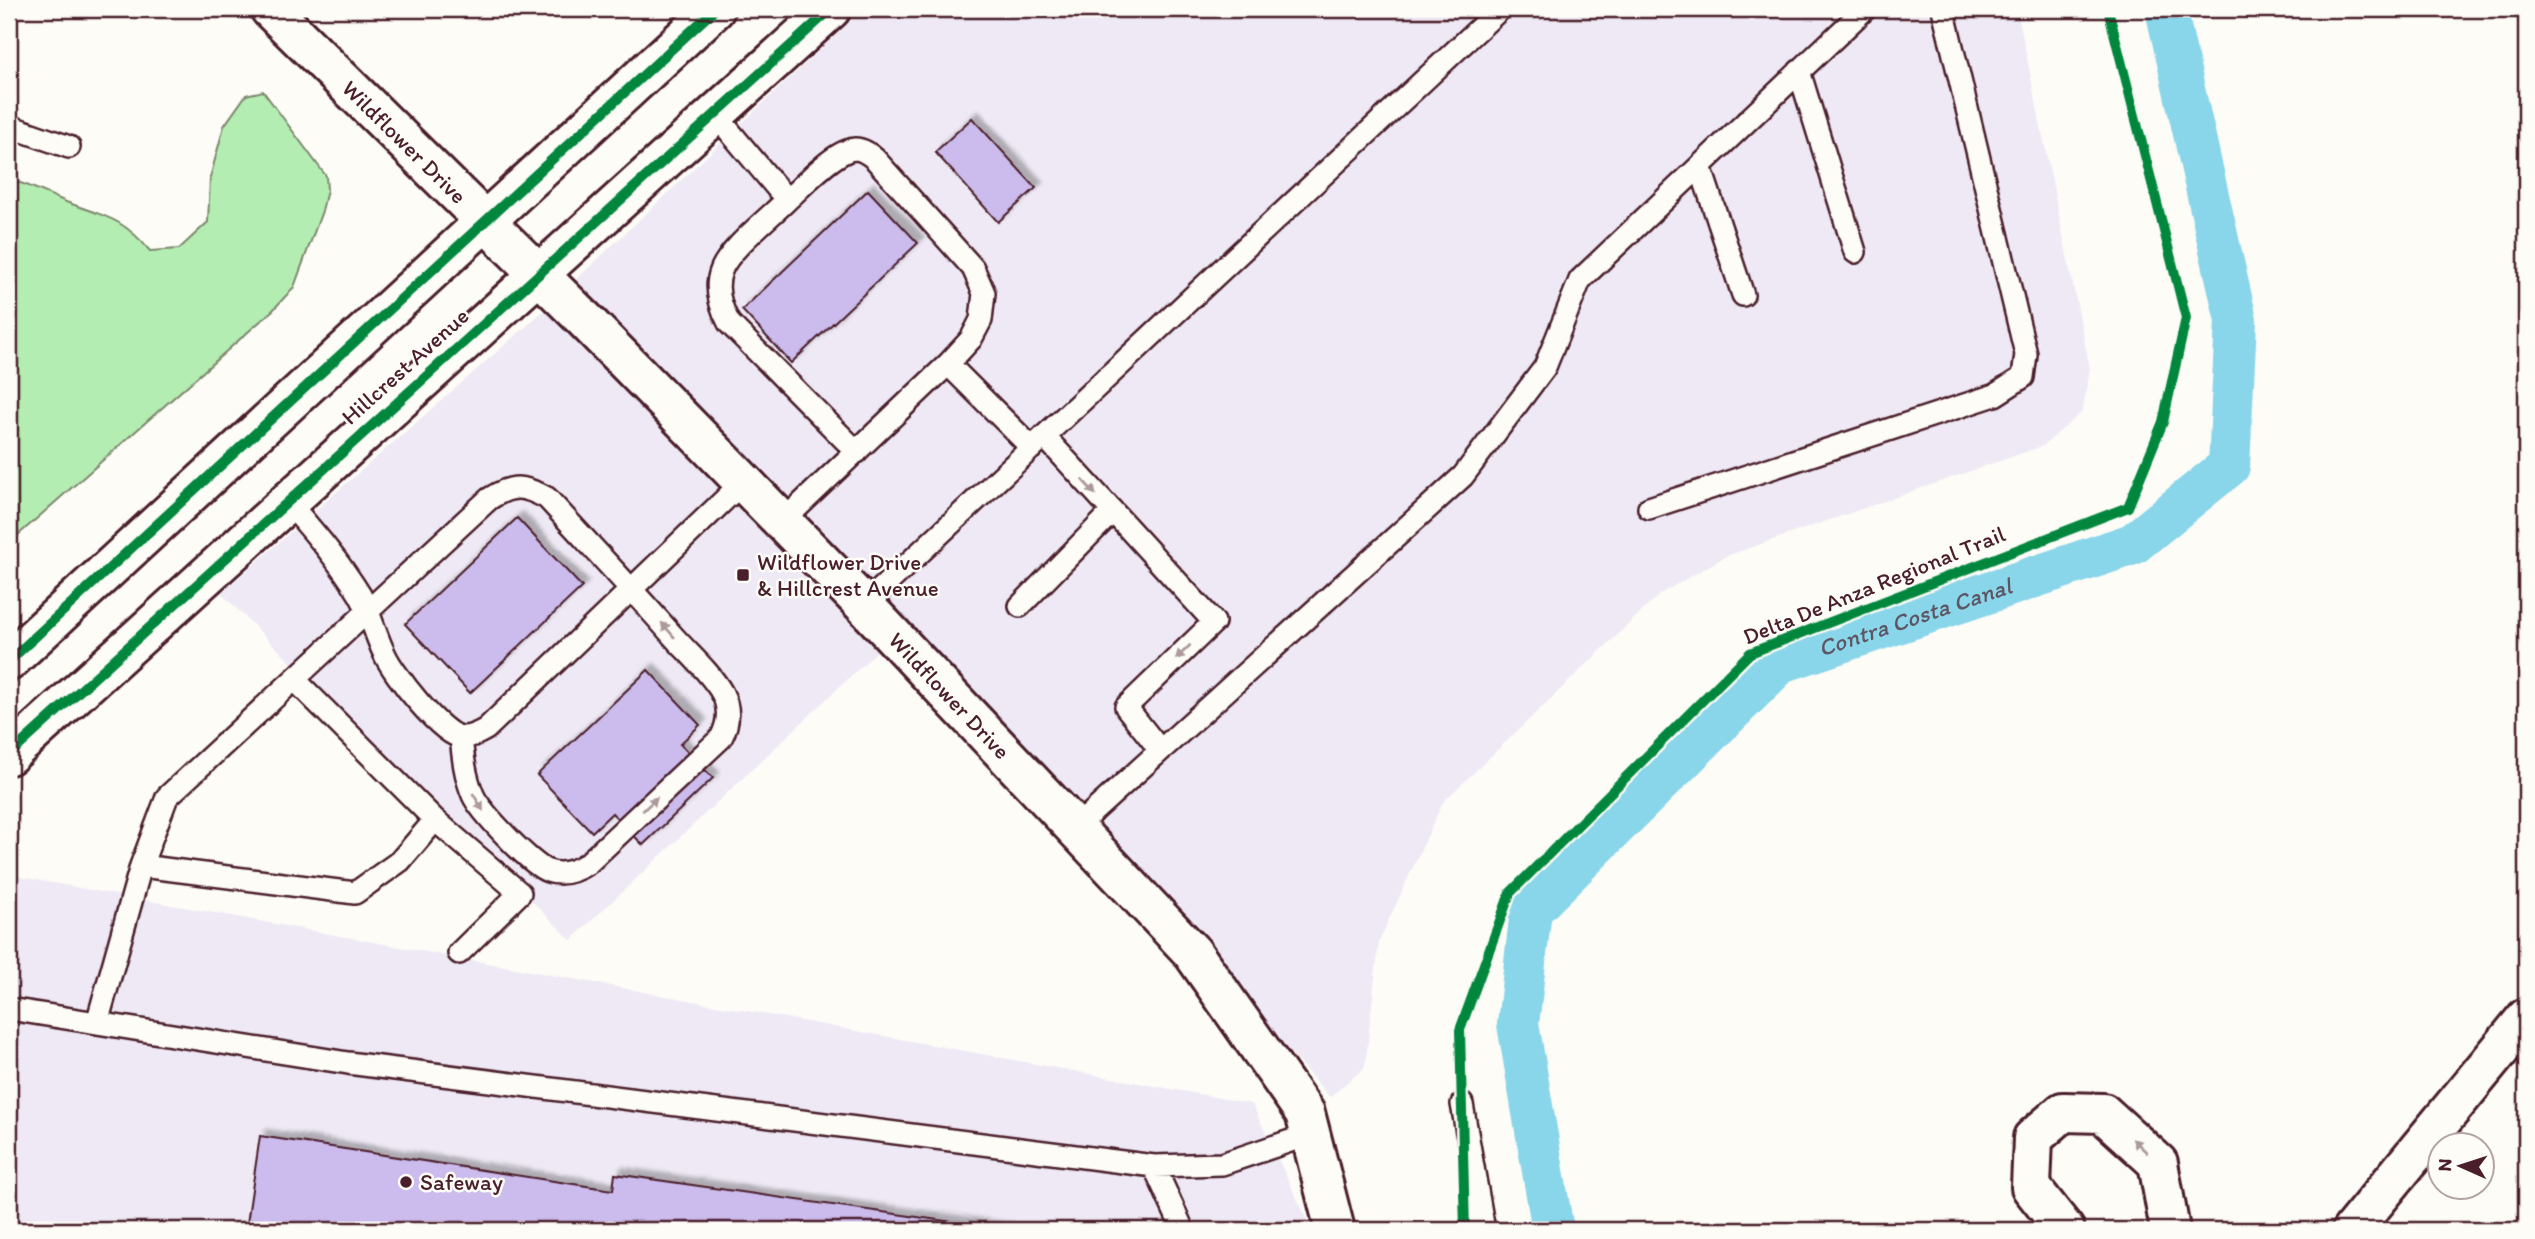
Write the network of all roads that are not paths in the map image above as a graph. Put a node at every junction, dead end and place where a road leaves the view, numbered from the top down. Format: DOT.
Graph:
graph roads {
  1 [pos="270,9"];
  2 [pos="715,9"];
  3 [pos="831,9"];
  4 [pos="1500,9"];
  5 [pos="1866,9"];
  6 [pos="1943,9"];
  7 [pos="1799,71"];
  8 [pos="715,114"];
  9 [pos="9,126"];
  10 [pos="69,147"];
  11 [pos="1700,166"];
  12 [pos="787,200"];
  13 [pos="484,221"];
  14 [pos="1856,253"];
  15 [pos="539,274"];
  16 [pos="1743,295"];
  17 [pos="948,364"];
  18 [pos="1037,442"];
  19 [pos="857,452"];
  20 [pos="743,482"];
  21 [pos="287,501"];
  22 [pos="1649,508"];
  23 [pos="1112,512"];
  24 [pos="782,523"];
  25 [pos="632,589"];
  26 [pos="864,605"];
  27 [pos="1020,606"];
  28 [pos="369,611"];
  29 [pos="9,661"];
  30 [pos="295,680"];
  31 [pos="461,737"];
  32 [pos="1160,750"];
  33 [pos="9,755"];
  34 [pos="435,820"];
  35 [pos="1075,828"];
  36 [pos="141,866"];
  37 [pos="459,953"];
  38 [pos="9,1009"];
  39 [pos="2526,1018"];
  40 [pos="97,1023"];
  41 [pos="1462,1104"];
  42 [pos="1311,1135"];
  43 [pos="1154,1166"];
  44 [pos="1182,1230"];
  45 [pos="1335,1230"];
  46 [pos="1484,1230"];
  47 [pos="2065,1230"];
  48 [pos="2170,1230"];
  49 [pos="2352,1230"];
  1 -- 13 [label="street, Wildflower Drive"];
  2 -- 13 [label="street"];
  3 -- 8 [label="street, Hillcrest Avenue"];
  4 -- 18 [label="lane"];
  5 -- 7 [label="lane"];
  6 -- 22 [label="lane"];
  7 -- 11 [label="lane"];
  7 -- 14 [label="lane"];
  8 -- 12 [label="lane"];
  8 -- 15 [label="street, Hillcrest Avenue"];
  9 -- 10 [label="lane"];
  11 -- 16 [label="lane"];
  11 -- 32 [label="lane"];
  12 -- 17 [label="lane"];
  12 -- 19 [label="lane"];
  13 -- 15 [label="street, Wildflower Drive"];
  13 -- 29 [label="street"];
  15 -- 20 [label="street, Wildflower Drive"];
  15 -- 21 [label="street, Hillcrest Avenue"];
  17 -- 18 [label="lane"];
  17 -- 19 [label="lane"];
  18 -- 23 [label="lane, one-way"];
  18 -- 26 [label="lane"];
  19 -- 24 [label="lane"];
  20 -- 24 [label="street, Wildflower Drive"];
  20 -- 25 [label="lane"];
  21 -- 28 [label="lane"];
  21 -- 33 [label="street, Hillcrest Avenue"];
  23 -- 27 [label="lane"];
  23 -- 32 [label="lane, one-way"];
  24 -- 26 [label="street, Wildflower Drive"];
  25 -- 28 [label="lane"];
  25 -- 31 [label="lane"];
  31 -- 25 [label="lane, one-way"];
  26 -- 35 [label="street, Wildflower Drive"];
  28 -- 30 [label="lane"];
  28 -- 31 [label="lane"];
  30 -- 34 [label="lane"];
  30 -- 36 [label="lane"];
  32 -- 35 [label="lane"];
  34 -- 36 [label="lane"];
  34 -- 37 [label="lane"];
  35 -- 42 [label="street, Wildflower Drive"];
  36 -- 40 [label="lane"];
  38 -- 40 [label="lane"];
  39 -- 49 [label="street"];
  40 -- 43 [label="lane"];
  41 -- 46 [label="lane"];
  42 -- 43 [label="lane"];
  42 -- 45 [label="street, Wildflower Drive"];
  43 -- 44 [label="lane"];
  48 -- 47 [label="street, one-way"];
}
